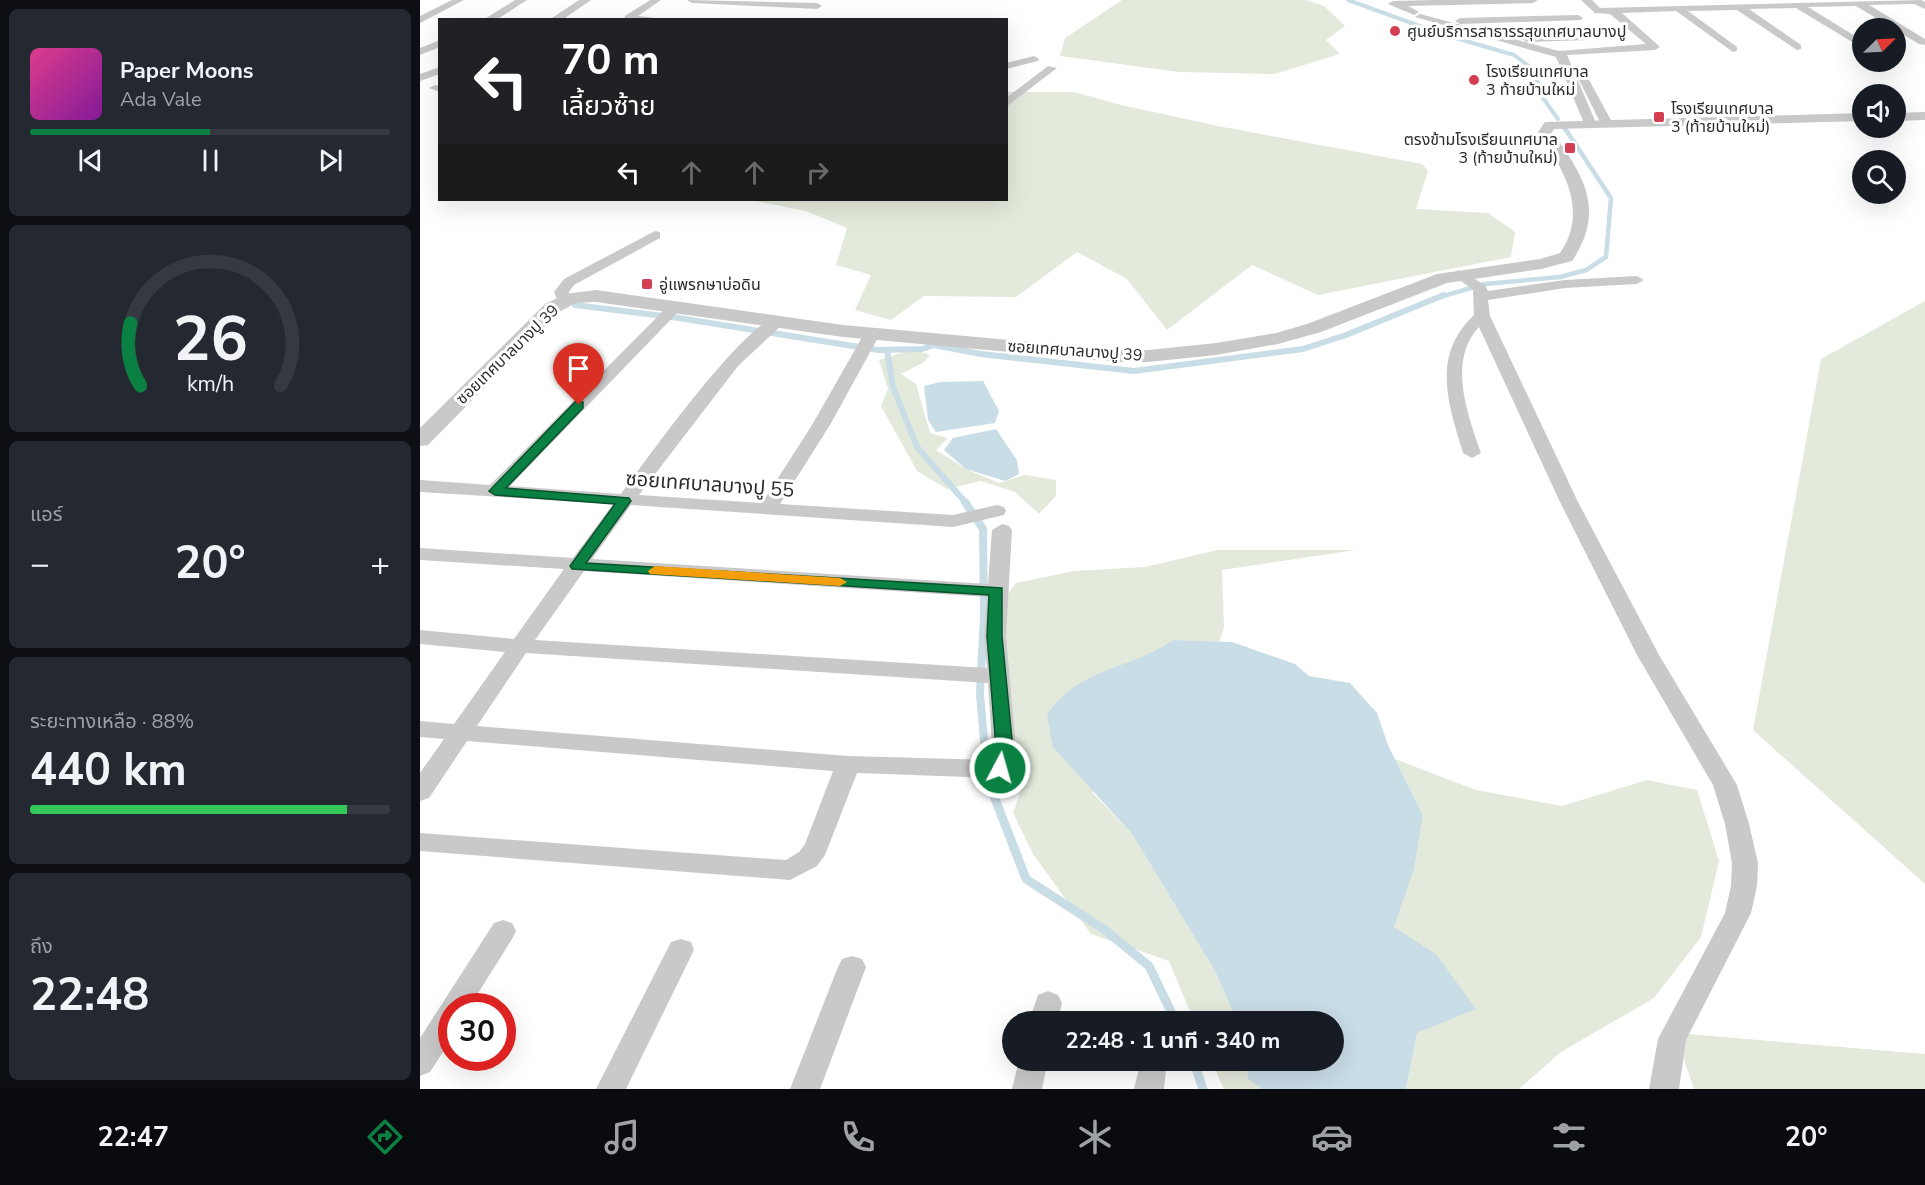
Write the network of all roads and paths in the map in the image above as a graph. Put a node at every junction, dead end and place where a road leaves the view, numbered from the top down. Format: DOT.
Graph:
graph roads {
  1 [pos="459,0"];
  2 [pos="522,0"];
  3 [pos="586,0"];
  4 [pos="656,0"];
  5 [pos="692,0"];
  6 [pos="1533,0"];
  7 [pos="1586,0"];
  8 [pos="1648,0"];
  9 [pos="1710,0"];
  10 [pos="742,1"];
  11 [pos="1498,1"];
  12 [pos="1896,1"];
  13 [pos="1835,2"];
  14 [pos="1446,3"];
  15 [pos="1775,3"];
  16 [pos="1858,3"];
  17 [pos="1798,5"];
  18 [pos="817,6"];
  19 [pos="1738,6"];
  20 [pos="1925,6"];
  21 [pos="1720,7"];
  22 [pos="1678,8"];
  23 [pos="1659,9"];
  24 [pos="1612,10"];
  25 [pos="1454,11"];
  26 [pos="491,18"];
  27 [pos="557,18"];
  28 [pos="629,18"];
  29 [pos="1578,18"];
  30 [pos="420,20"];
  31 [pos="1519,20"];
  32 [pos="1439,22"];
  33 [pos="1597,37"];
  34 [pos="420,38"];
  35 [pos="1852,38"];
  36 [pos="1506,40"];
  37 [pos="438,41"];
  38 [pos="438,42"];
  39 [pos="1923,42"];
  40 [pos="1797,47"];
  41 [pos="1733,49"];
  42 [pos="1573,51"];
  43 [pos="420,52"];
  44 [pos="1562,56"];
  45 [pos="1034,58"];
  46 [pos="1008,65"];
  47 [pos="1052,68"];
  48 [pos="438,71"];
  49 [pos="420,78"];
  50 [pos="1008,102"];
  51 [pos="1925,116"];
  52 [pos="1852,117"];
  53 [pos="1906,117"];
  54 [pos="1598,122"];
  55 [pos="655,235"];
  56 [pos="1636,280"];
  57 [pos="1475,291"];
  58 [pos="564,300"];
  59 [pos="670,313"];
  60 [pos="768,328"];
  61 [pos="867,344"];
  62 [pos="420,440"];
  63 [pos="1472,453"];
  64 [pos="420,486"];
  65 [pos="495,491"];
  66 [pos="624,501"];
  67 [pos="767,510"];
  68 [pos="420,554"];
  69 [pos="577,566"];
  70 [pos="985,591"];
  71 [pos="420,637"];
  72 [pos="519,646"];
  73 [pos="988,675"];
  74 [pos="420,729"];
  75 [pos="460,732"];
  76 [pos="848,764"];
  77 [pos="420,792"];
  78 [pos="420,842"];
  79 [pos="503,931"];
  80 [pos="681,950"];
  81 [pos="852,967"];
  82 [pos="463,993"];
  83 [pos="438,1035"];
  84 [pos="420,1063"];
  85 [pos="1031,1071"];
  86 [pos="611,1089"];
  87 [pos="805,1089"];
  88 [pos="1027,1089"];
  89 [pos="1664,1089"];
  1 -- 30 [label="street"];
  2 -- 26 [label="street"];
  3 -- 27 [label="street"];
  4 -- 28 [label="street"];
  5 -- 10 [label="street"];
  6 -- 11 [label="street"];
  7 -- 24 [label="street"];
  8 -- 23 [label="street"];
  9 -- 21 [label="street"];
  10 -- 18 [label="street"];
  11 -- 14 [label="street"];
  11 -- 31 [label="street"];
  12 -- 16 [label="street"];
  12 -- 20 [label="street"];
  13 -- 16 [label="street"];
  13 -- 17 [label="street"];
  14 -- 25 [label="street"];
  14 -- 32 [label="street"];
  15 -- 17 [label="street"];
  15 -- 19 [label="street"];
  16 -- 39 [label="street"];
  17 -- 35 [label="street"];
  19 -- 21 [label="street"];
  19 -- 40 [label="street"];
  21 -- 22 [label="street"];
  22 -- 23 [label="street"];
  22 -- 41 [label="street"];
  23 -- 24 [label="street"];
  24 -- 42 [label="street"];
  29 -- 31 [label="street"];
  31 -- 32 [label="street"];
  32 -- 36 [label="street"];
  33 -- 36 [label="street"];
  34 -- 37 [label="street"];
  36 -- 44 [label="street"];
  38 -- 43 [label="street"];
  42 -- 44 [label="street"];
  42 -- 54 [label="street"];
  44 -- 54 [label="street"];
  45 -- 46 [label="street"];
  47 -- 50 [label="street"];
  48 -- 49 [label="street"];
  51 -- 53 [label="street"];
  52 -- 54 [label="street, ซอยเทศบาลบางปู 39"];
  54 -- 57 [label="street, ซอยเทศบาลบางปู 39"];
  55 -- 58 [label="street"];
  56 -- 57 [label="street"];
  57 -- 61 [label="street, ซอยเทศบาลบางปู 39"];
  57 -- 63 [label="street"];
  57 -- 89 [label="street"];
  58 -- 59 [label="street, ซอยเทศบาลบางปู 39"];
  58 -- 62 [label="street, ซอยเทศบาลบางปู 39"];
  59 -- 60 [label="street, ซอยเทศบาลบางปู 39"];
  59 -- 65 [label="street"];
  60 -- 61 [label="street, ซอยเทศบาลบางปู 39"];
  60 -- 66 [label="street"];
  61 -- 67 [label="street"];
  64 -- 65 [label="street, ซอยเทศบาลบางปู 55"];
  65 -- 66 [label="street, ซอยเทศบาลบางปู 55"];
  66 -- 67 [label="street, ซอยเทศบาลบางปู 55"];
  66 -- 69 [label="street"];
  67 -- 70 [label="street, ซอยเทศบาลบางปู 55"];
  68 -- 69 [label="street"];
  69 -- 70 [label="street"];
  69 -- 72 [label="street"];
  70 -- 73 [label="street"];
  71 -- 72 [label="street"];
  72 -- 73 [label="street"];
  72 -- 75 [label="street"];
  73 -- 76 [label="street"];
  74 -- 75 [label="street"];
  75 -- 76 [label="street"];
  75 -- 77 [label="street"];
  76 -- 78 [label="street"];
  79 -- 82 [label="street"];
  80 -- 86 [label="street"];
  81 -- 87 [label="street"];
  83 -- 84 [label="street"];
  85 -- 88 [label="street"];
}
